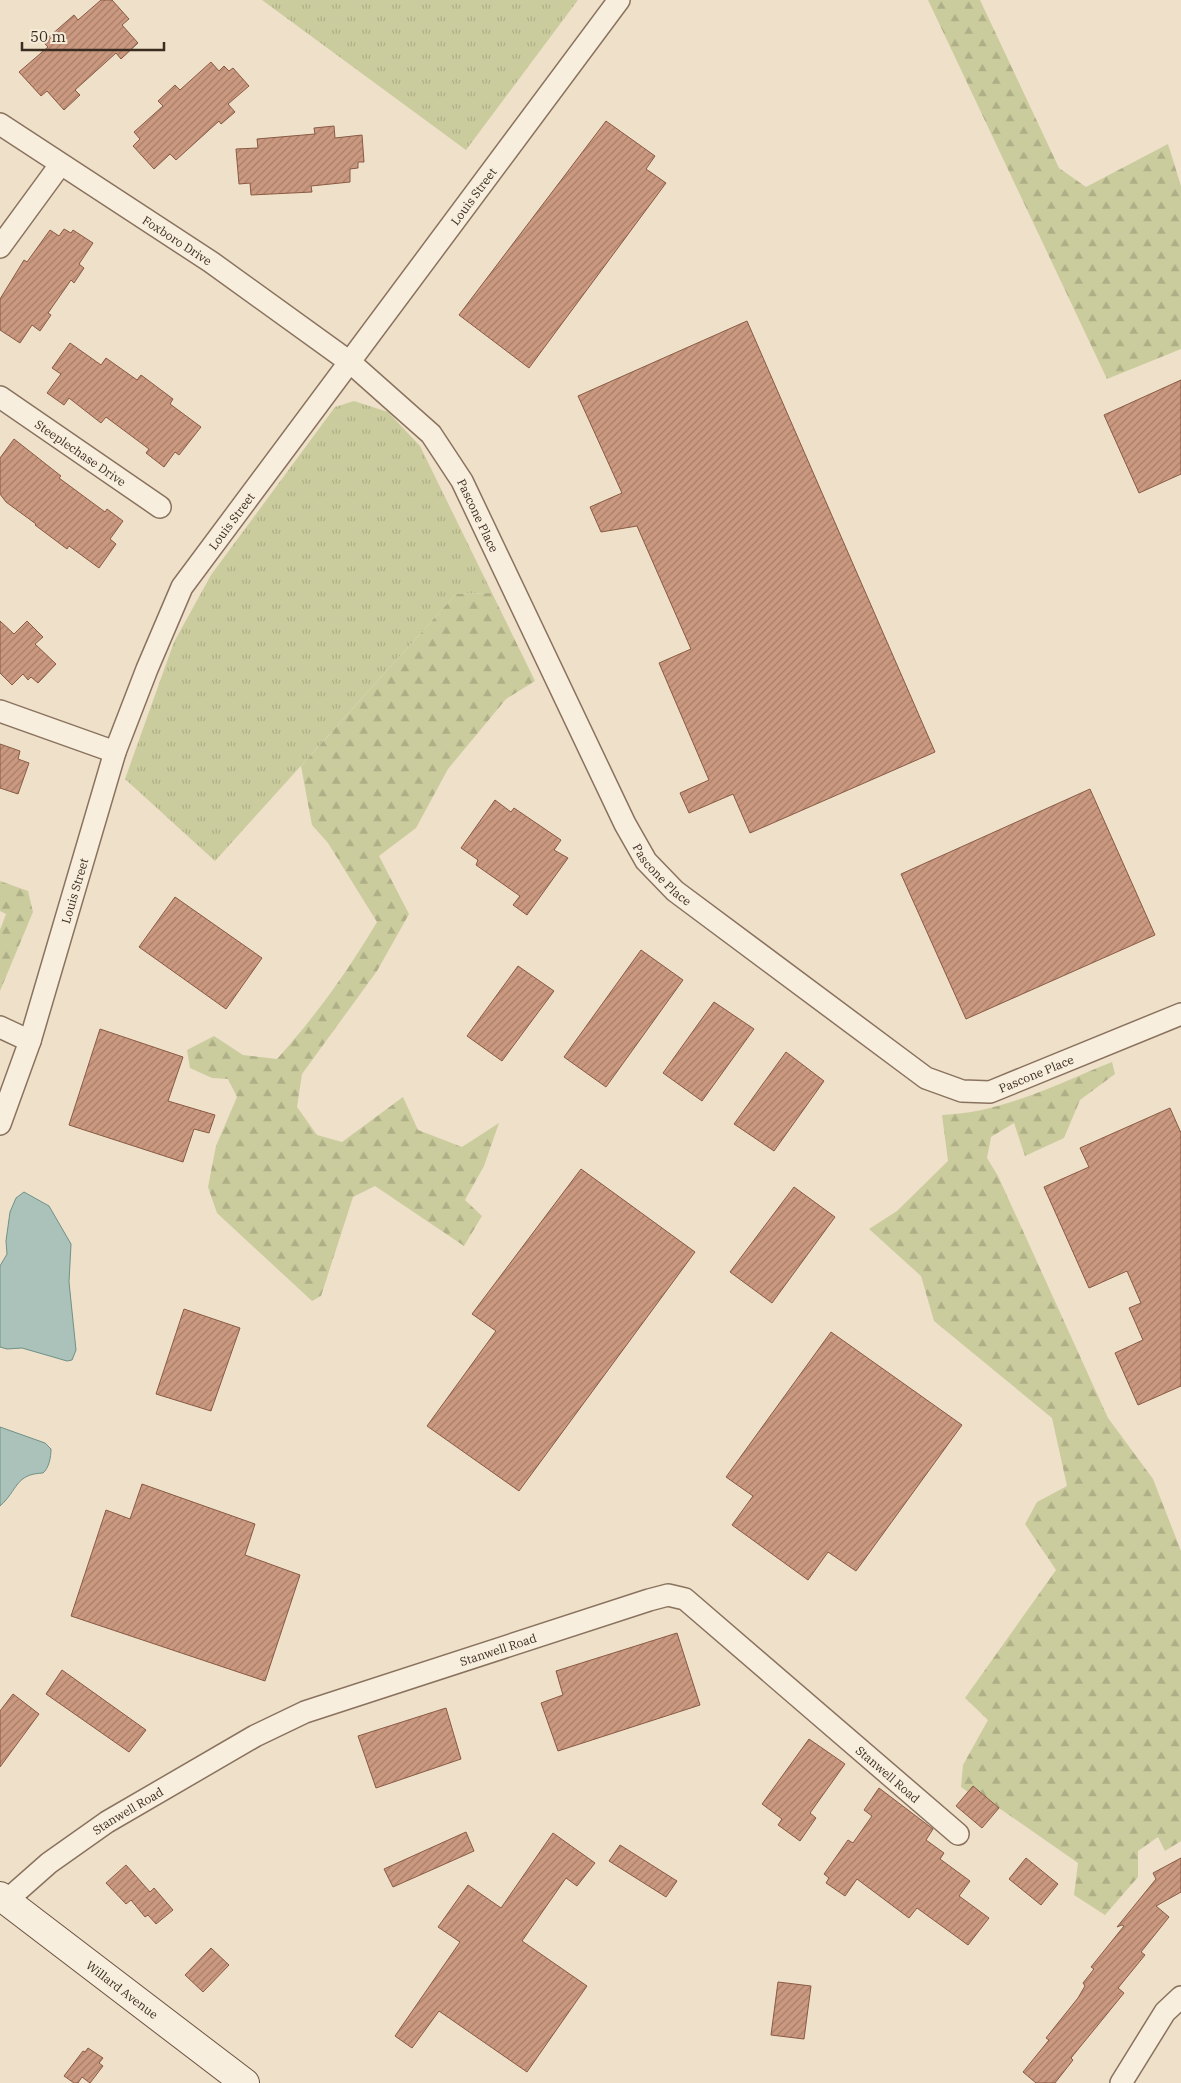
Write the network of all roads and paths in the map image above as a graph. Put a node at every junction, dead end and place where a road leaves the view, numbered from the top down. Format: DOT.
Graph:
graph roads {
  1 [pos="619,0"];
  2 [pos="0,124"];
  3 [pos="60,165"];
  4 [pos="0,247"];
  5 [pos="351,363"];
  6 [pos="0,397"];
  7 [pos="160,507"];
  8 [pos="0,711"];
  9 [pos="116,752"];
  10 [pos="1181,1014"];
  11 [pos="0,1027"];
  12 [pos="30,1041"];
  13 [pos="0,1124"];
  14 [pos="958,1834"];
  15 [pos="3,1898"];
  16 [pos="1181,1997"];
  17 [pos="245,2083"];
  18 [pos="1121,2083"];
  1 -- 5 [label="street, Louis Street"];
  2 -- 3 [label="street, Foxboro Drive"];
  3 -- 4 [label="street"];
  3 -- 5 [label="street, Foxboro Drive"];
  5 -- 9 [label="street, Louis Street"];
  5 -- 10 [label="street, Pascone Place"];
  6 -- 7 [label="street, Steeplechase Drive"];
  8 -- 9 [label="street"];
  9 -- 12 [label="street, Louis Street"];
  11 -- 12 [label="street"];
  12 -- 13 [label="street, Louis Street"];
  14 -- 15 [label="street, Stanwell Road"];
  15 -- 17 [label="main road, Willard Avenue"];
  16 -- 18 [label="street"];
}
